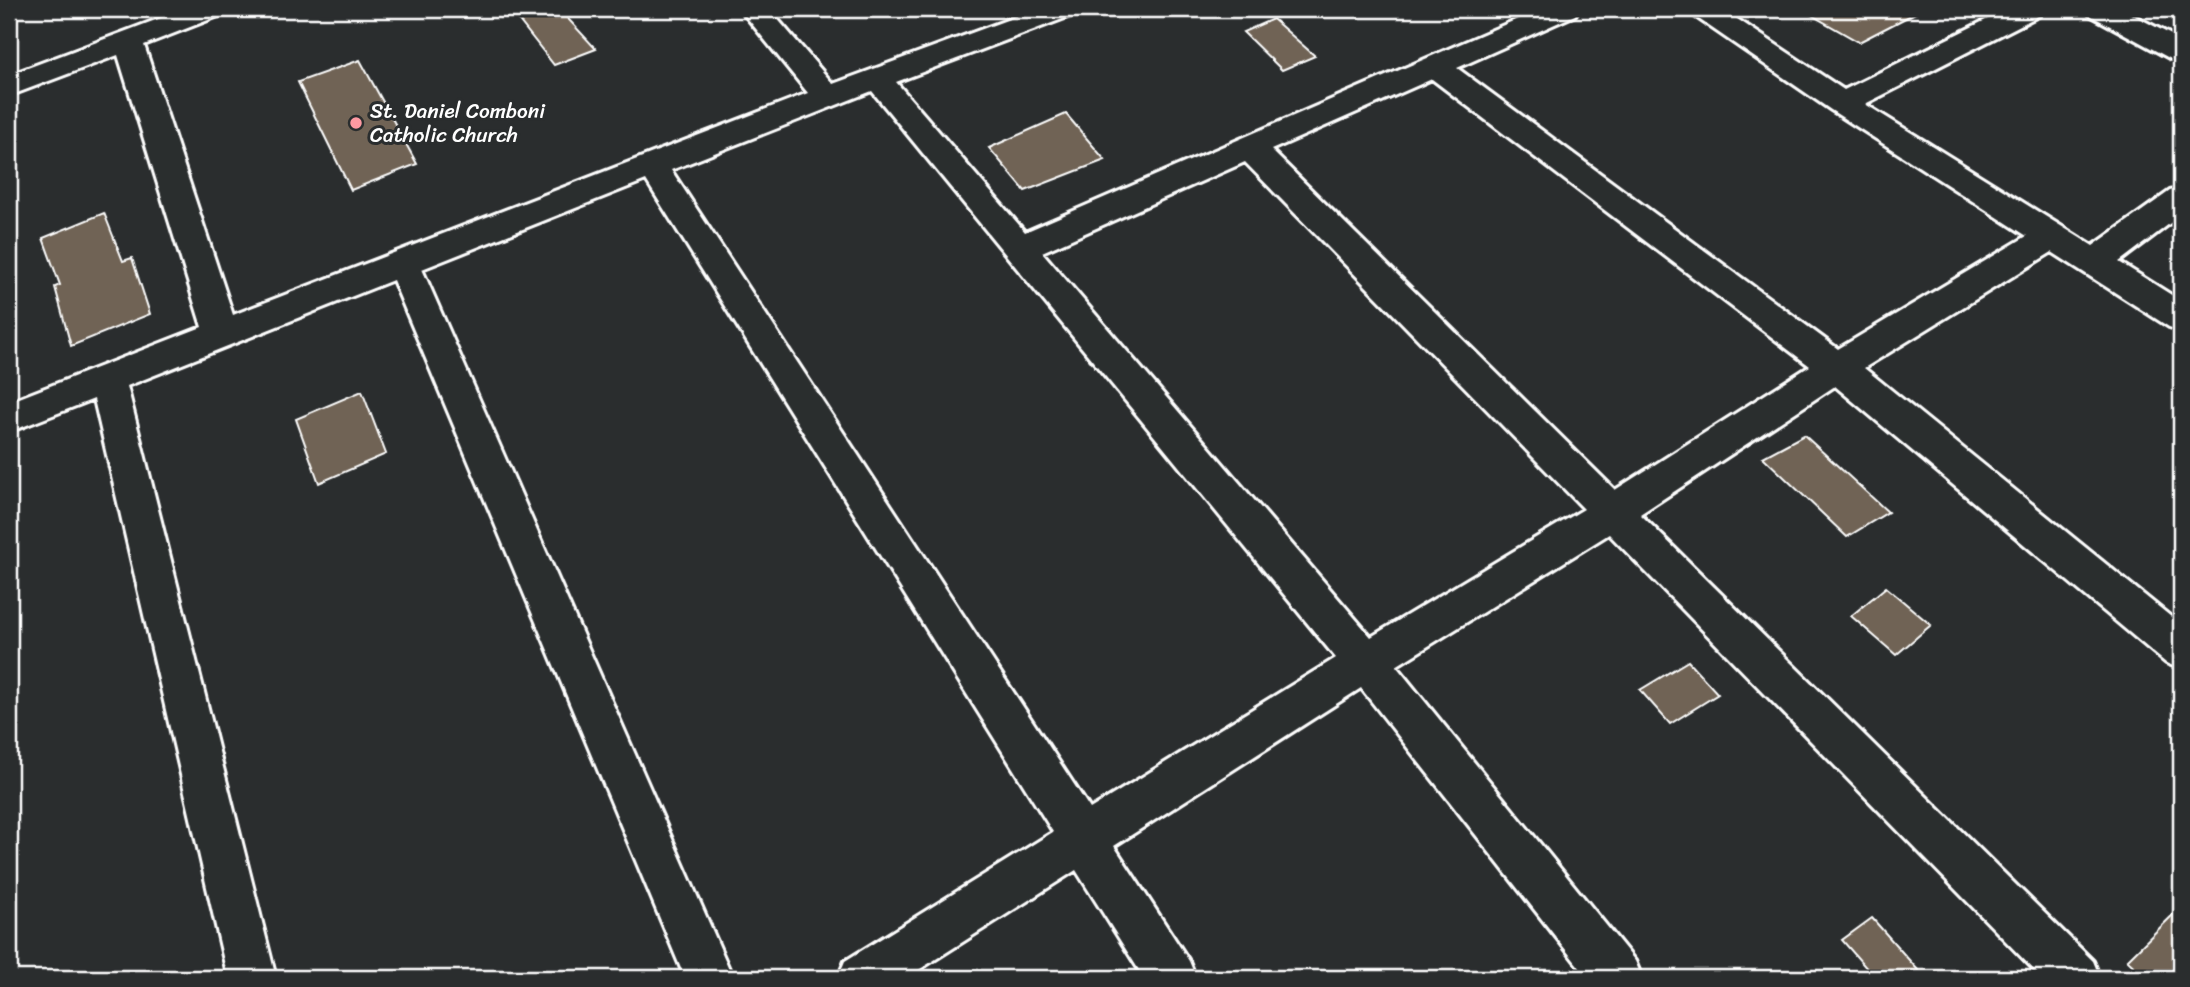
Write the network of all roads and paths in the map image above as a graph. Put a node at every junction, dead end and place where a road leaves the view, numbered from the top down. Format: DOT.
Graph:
graph roads {
  1 [pos="211,9"];
  2 [pos="754,9"];
  3 [pos="1565,9"];
  4 [pos="1703,9"];
  5 [pos="2030,9"];
  6 [pos="2100,9"];
  7 [pos="1043,12"];
  8 [pos="128,40"];
  9 [pos="2181,52"];
  10 [pos="1436,67"];
  11 [pos="876,77"];
  12 [pos="9,86"];
  13 [pos="827,97"];
  14 [pos="1842,103"];
  15 [pos="1249,147"];
  16 [pos="652,165"];
  17 [pos="2181,199"];
  18 [pos="2051,237"];
  19 [pos="1021,248"];
  20 [pos="402,264"];
  21 [pos="2093,264"];
  22 [pos="2181,318"];
  23 [pos="222,334"];
  24 [pos="1837,367"];
  25 [pos="107,379"];
  26 [pos="9,417"];
  27 [pos="1612,513"];
  28 [pos="2181,650"];
  29 [pos="1366,662"];
  30 [pos="1083,839"];
  31 [pos="253,978"];
  32 [pos="709,978"];
  33 [pos="862,978"];
  34 [pos="1172,978"];
  35 [pos="1618,978"];
  36 [pos="2076,978"];
  1 -- 8 [label="street"];
  2 -- 13 [label="street"];
  3 -- 10 [label="street"];
  4 -- 14 [label="street"];
  5 -- 14 [label="street"];
  6 -- 9 [label="street"];
  7 -- 11 [label="street"];
  8 -- 12 [label="street"];
  8 -- 23 [label="street"];
  10 -- 15 [label="street"];
  10 -- 24 [label="street"];
  11 -- 13 [label="street"];
  11 -- 19 [label="street"];
  13 -- 16 [label="street"];
  14 -- 18 [label="street"];
  15 -- 19 [label="street"];
  15 -- 27 [label="street"];
  16 -- 20 [label="street"];
  16 -- 30 [label="street"];
  17 -- 21 [label="street"];
  18 -- 21 [label="street"];
  18 -- 24 [label="street"];
  19 -- 29 [label="street"];
  20 -- 23 [label="street"];
  20 -- 32 [label="street"];
  21 -- 22 [label="street"];
  23 -- 25 [label="street"];
  24 -- 27 [label="street"];
  24 -- 28 [label="street"];
  25 -- 26 [label="street"];
  25 -- 31 [label="street"];
  27 -- 29 [label="street"];
  27 -- 36 [label="street"];
  29 -- 30 [label="street"];
  29 -- 35 [label="street"];
  30 -- 33 [label="street"];
  30 -- 34 [label="street"];
}
